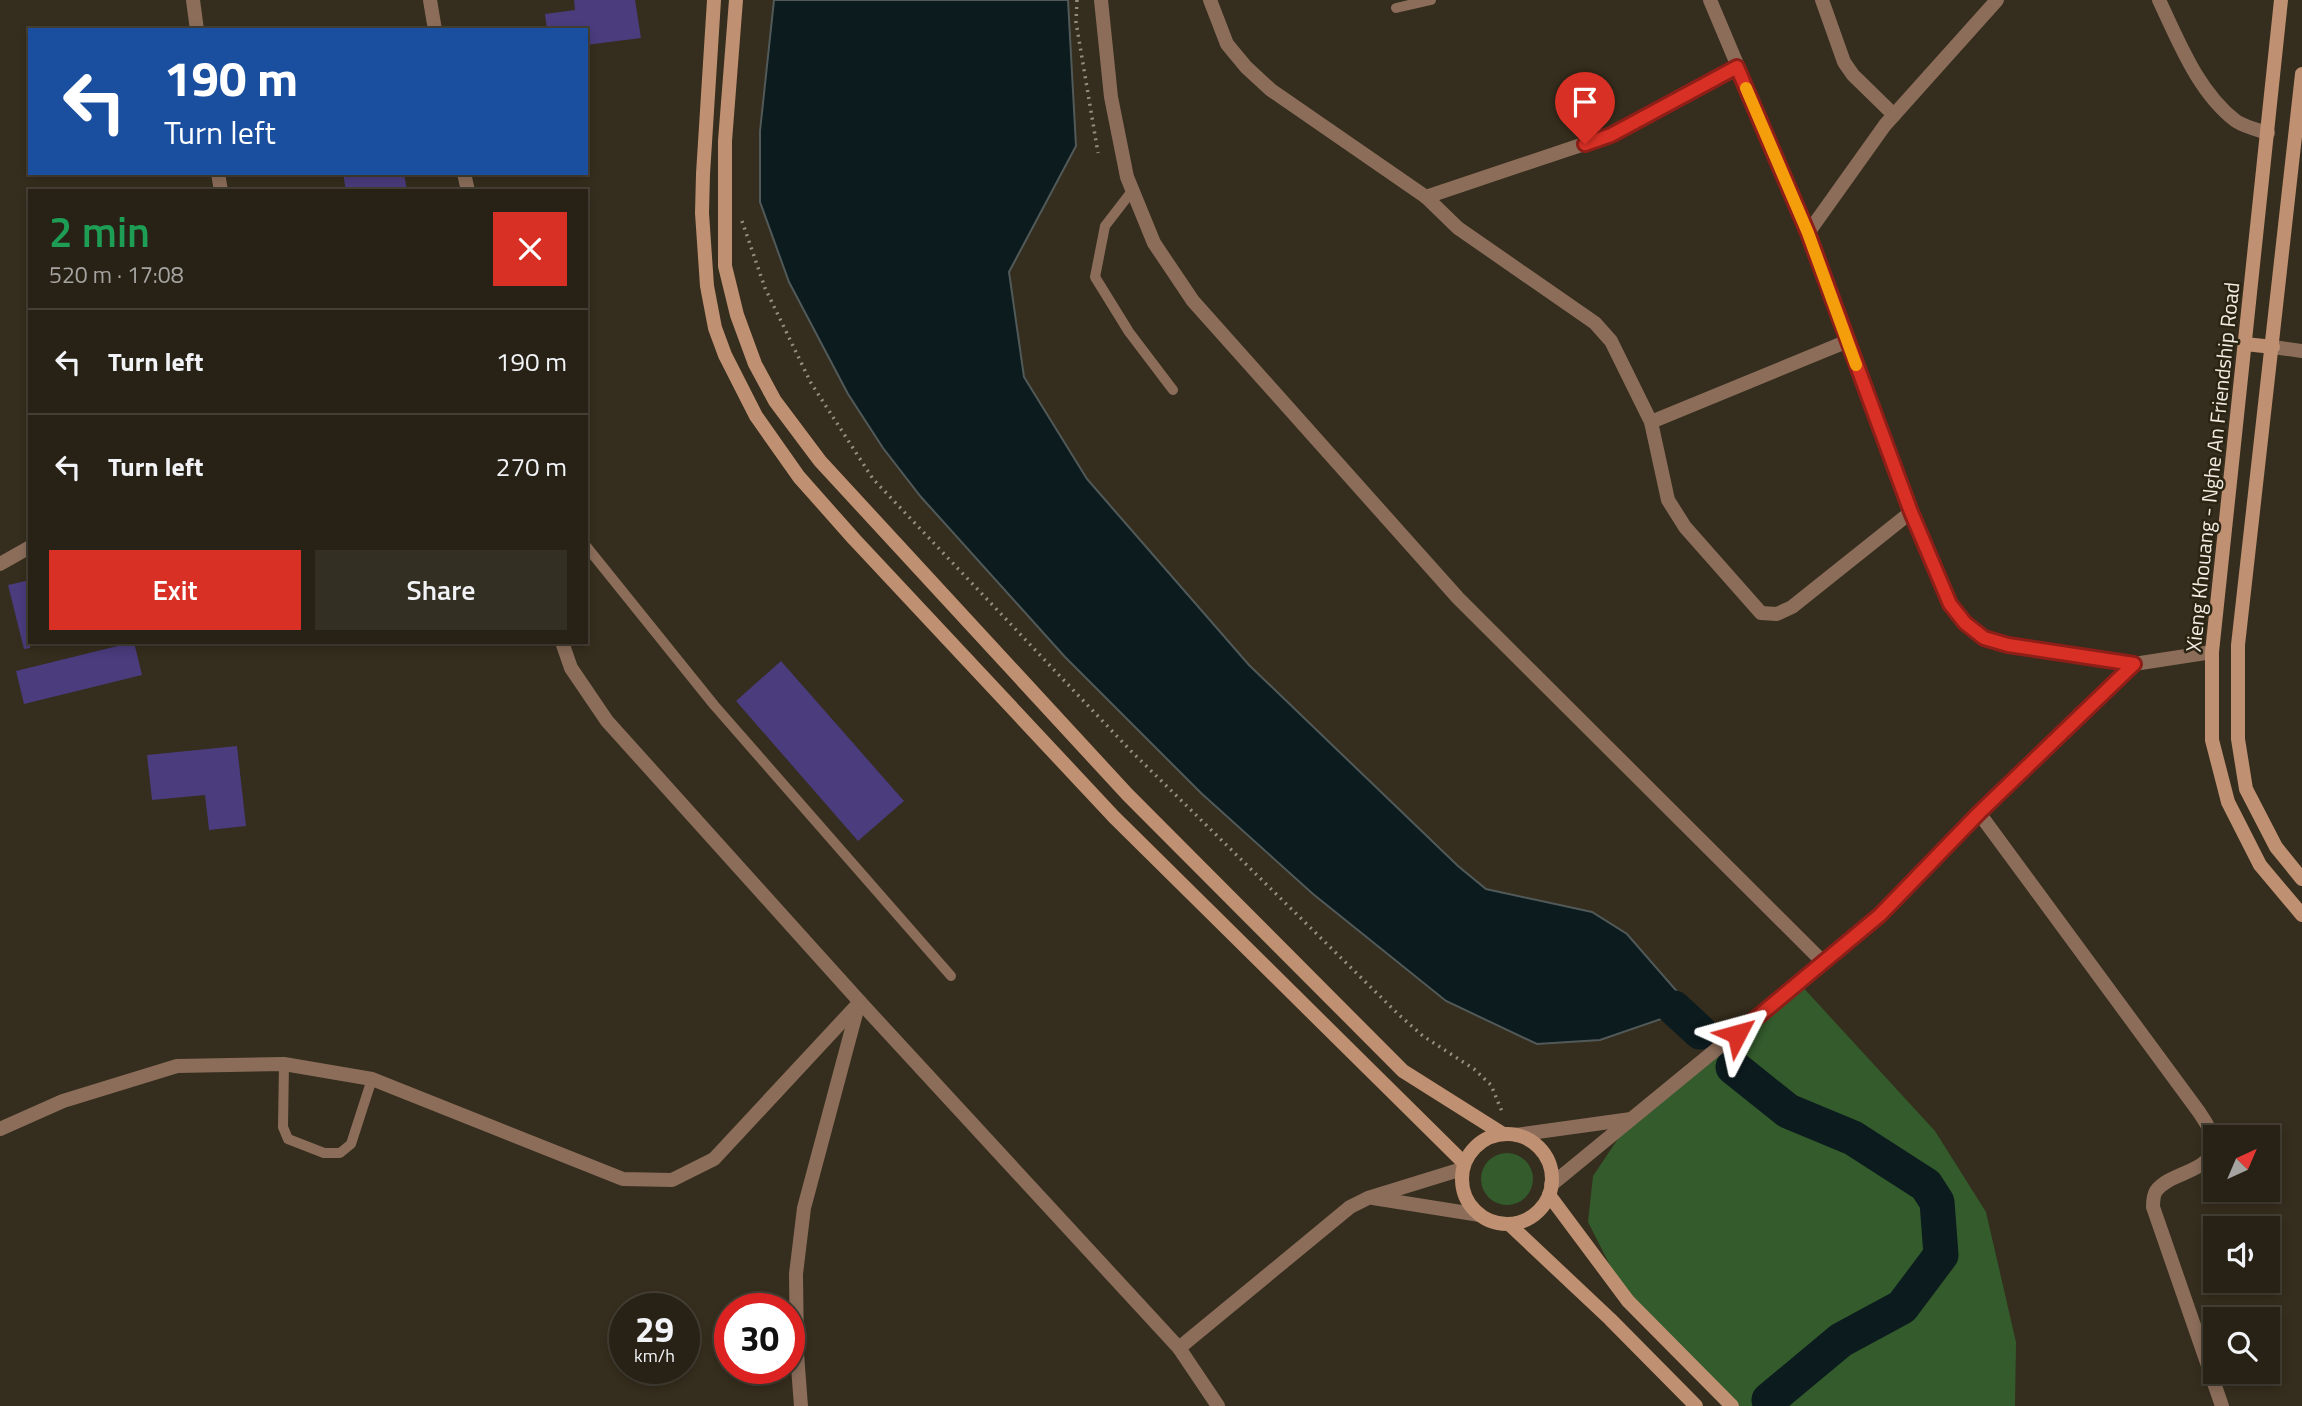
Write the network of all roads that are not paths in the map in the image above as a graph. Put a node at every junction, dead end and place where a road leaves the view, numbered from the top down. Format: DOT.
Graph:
graph roads {
  1 [pos="193,0"];
  2 [pos="429,0"];
  3 [pos="714,0"];
  4 [pos="736,0"];
  5 [pos="1101,0"];
  6 [pos="1210,0"];
  7 [pos="1432,0"];
  8 [pos="1710,0"];
  9 [pos="1822,0"];
  10 [pos="1997,0"];
  11 [pos="2159,0"];
  12 [pos="2281,0"];
  13 [pos="1396,8"];
  14 [pos="197,28"];
  15 [pos="435,28"];
  16 [pos="1737,67"];
  17 [pos="2302,74"];
  18 [pos="1894,115"];
  19 [pos="2268,133"];
  20 [pos="1132,191"];
  21 [pos="1426,197"];
  22 [pos="1808,233"];
  23 [pos="1848,341"];
  24 [pos="2245,344"];
  25 [pos="2273,347"];
  26 [pos="2302,351"];
  27 [pos="1173,390"];
  28 [pos="1651,422"];
  29 [pos="1911,512"];
  30 [pos="28,548"];
  31 [pos="588,548"];
  32 [pos="0,564"];
  33 [pos="563,644"];
  34 [pos="2212,652"];
  35 [pos="2134,664"];
  36 [pos="1979,813"];
  37 [pos="2302,879"];
  38 [pos="2302,915"];
  39 [pos="1824,963"];
  40 [pos="951,976"];
  41 [pos="860,1002"];
  42 [pos="284,1064"];
  43 [pos="372,1079"];
  44 [pos="1632,1118"];
  45 [pos="0,1129"];
  46 [pos="1509,1135"];
  47 [pos="1464,1166"];
  48 [pos="1550,1190"];
  49 [pos="1368,1198"];
  50 [pos="1480,1215"];
  51 [pos="1509,1224"];
  52 [pos="1179,1348"];
  53 [pos="1214,1404"];
  54 [pos="801,1406"];
  55 [pos="1696,1406"];
  56 [pos="1732,1406"];
  57 [pos="2222,1406"];
  1 -- 14 [label="street"];
  2 -- 15 [label="street"];
  3 -- 47 [label="street"];
  4 -- 46 [label="street"];
  5 -- 20 [label="street"];
  6 -- 21 [label="street"];
  7 -- 13 [label="lane"];
  8 -- 16 [label="street"];
  9 -- 18 [label="street"];
  10 -- 18 [label="street"];
  11 -- 19 [label="street"];
  12 -- 19 [label="street, Xieng Khouang - Nghe An Friendship Road"];
  16 -- 21 [label="street"];
  16 -- 22 [label="street"];
  17 -- 25 [label="street"];
  18 -- 22 [label="street"];
  19 -- 24 [label="street, Xieng Khouang - Nghe An Friendship Road"];
  20 -- 27 [label="lane"];
  20 -- 39 [label="street"];
  21 -- 28 [label="street"];
  22 -- 23 [label="street"];
  23 -- 28 [label="street"];
  23 -- 29 [label="street"];
  24 -- 25 [label="street"];
  24 -- 34 [label="street, Xieng Khouang - Nghe An Friendship Road"];
  25 -- 26 [label="street"];
  25 -- 37 [label="street"];
  28 -- 29 [label="street"];
  29 -- 35 [label="street"];
  30 -- 32 [label="street"];
  31 -- 40 [label="lane"];
  33 -- 41 [label="street"];
  34 -- 35 [label="street"];
  34 -- 38 [label="street, Xieng Khouang - Nghe An Friendship Road"];
  35 -- 36 [label="street"];
  36 -- 39 [label="street"];
  36 -- 57 [label="street"];
  39 -- 44 [label="street"];
  41 -- 43 [label="street"];
  41 -- 52 [label="street"];
  41 -- 54 [label="street"];
  42 -- 43 [label="street"];
  42 -- 43 [label="lane"];
  42 -- 45 [label="street"];
  44 -- 46 [label="street"];
  44 -- 48 [label="street"];
  46 -- 47 [label="street"];
  46 -- 48 [label="street"];
  47 -- 49 [label="street"];
  47 -- 50 [label="street"];
  48 -- 51 [label="street"];
  48 -- 56 [label="street"];
  49 -- 50 [label="street"];
  49 -- 52 [label="street"];
  50 -- 51 [label="street"];
  51 -- 55 [label="street"];
  52 -- 53 [label="street"];
}
